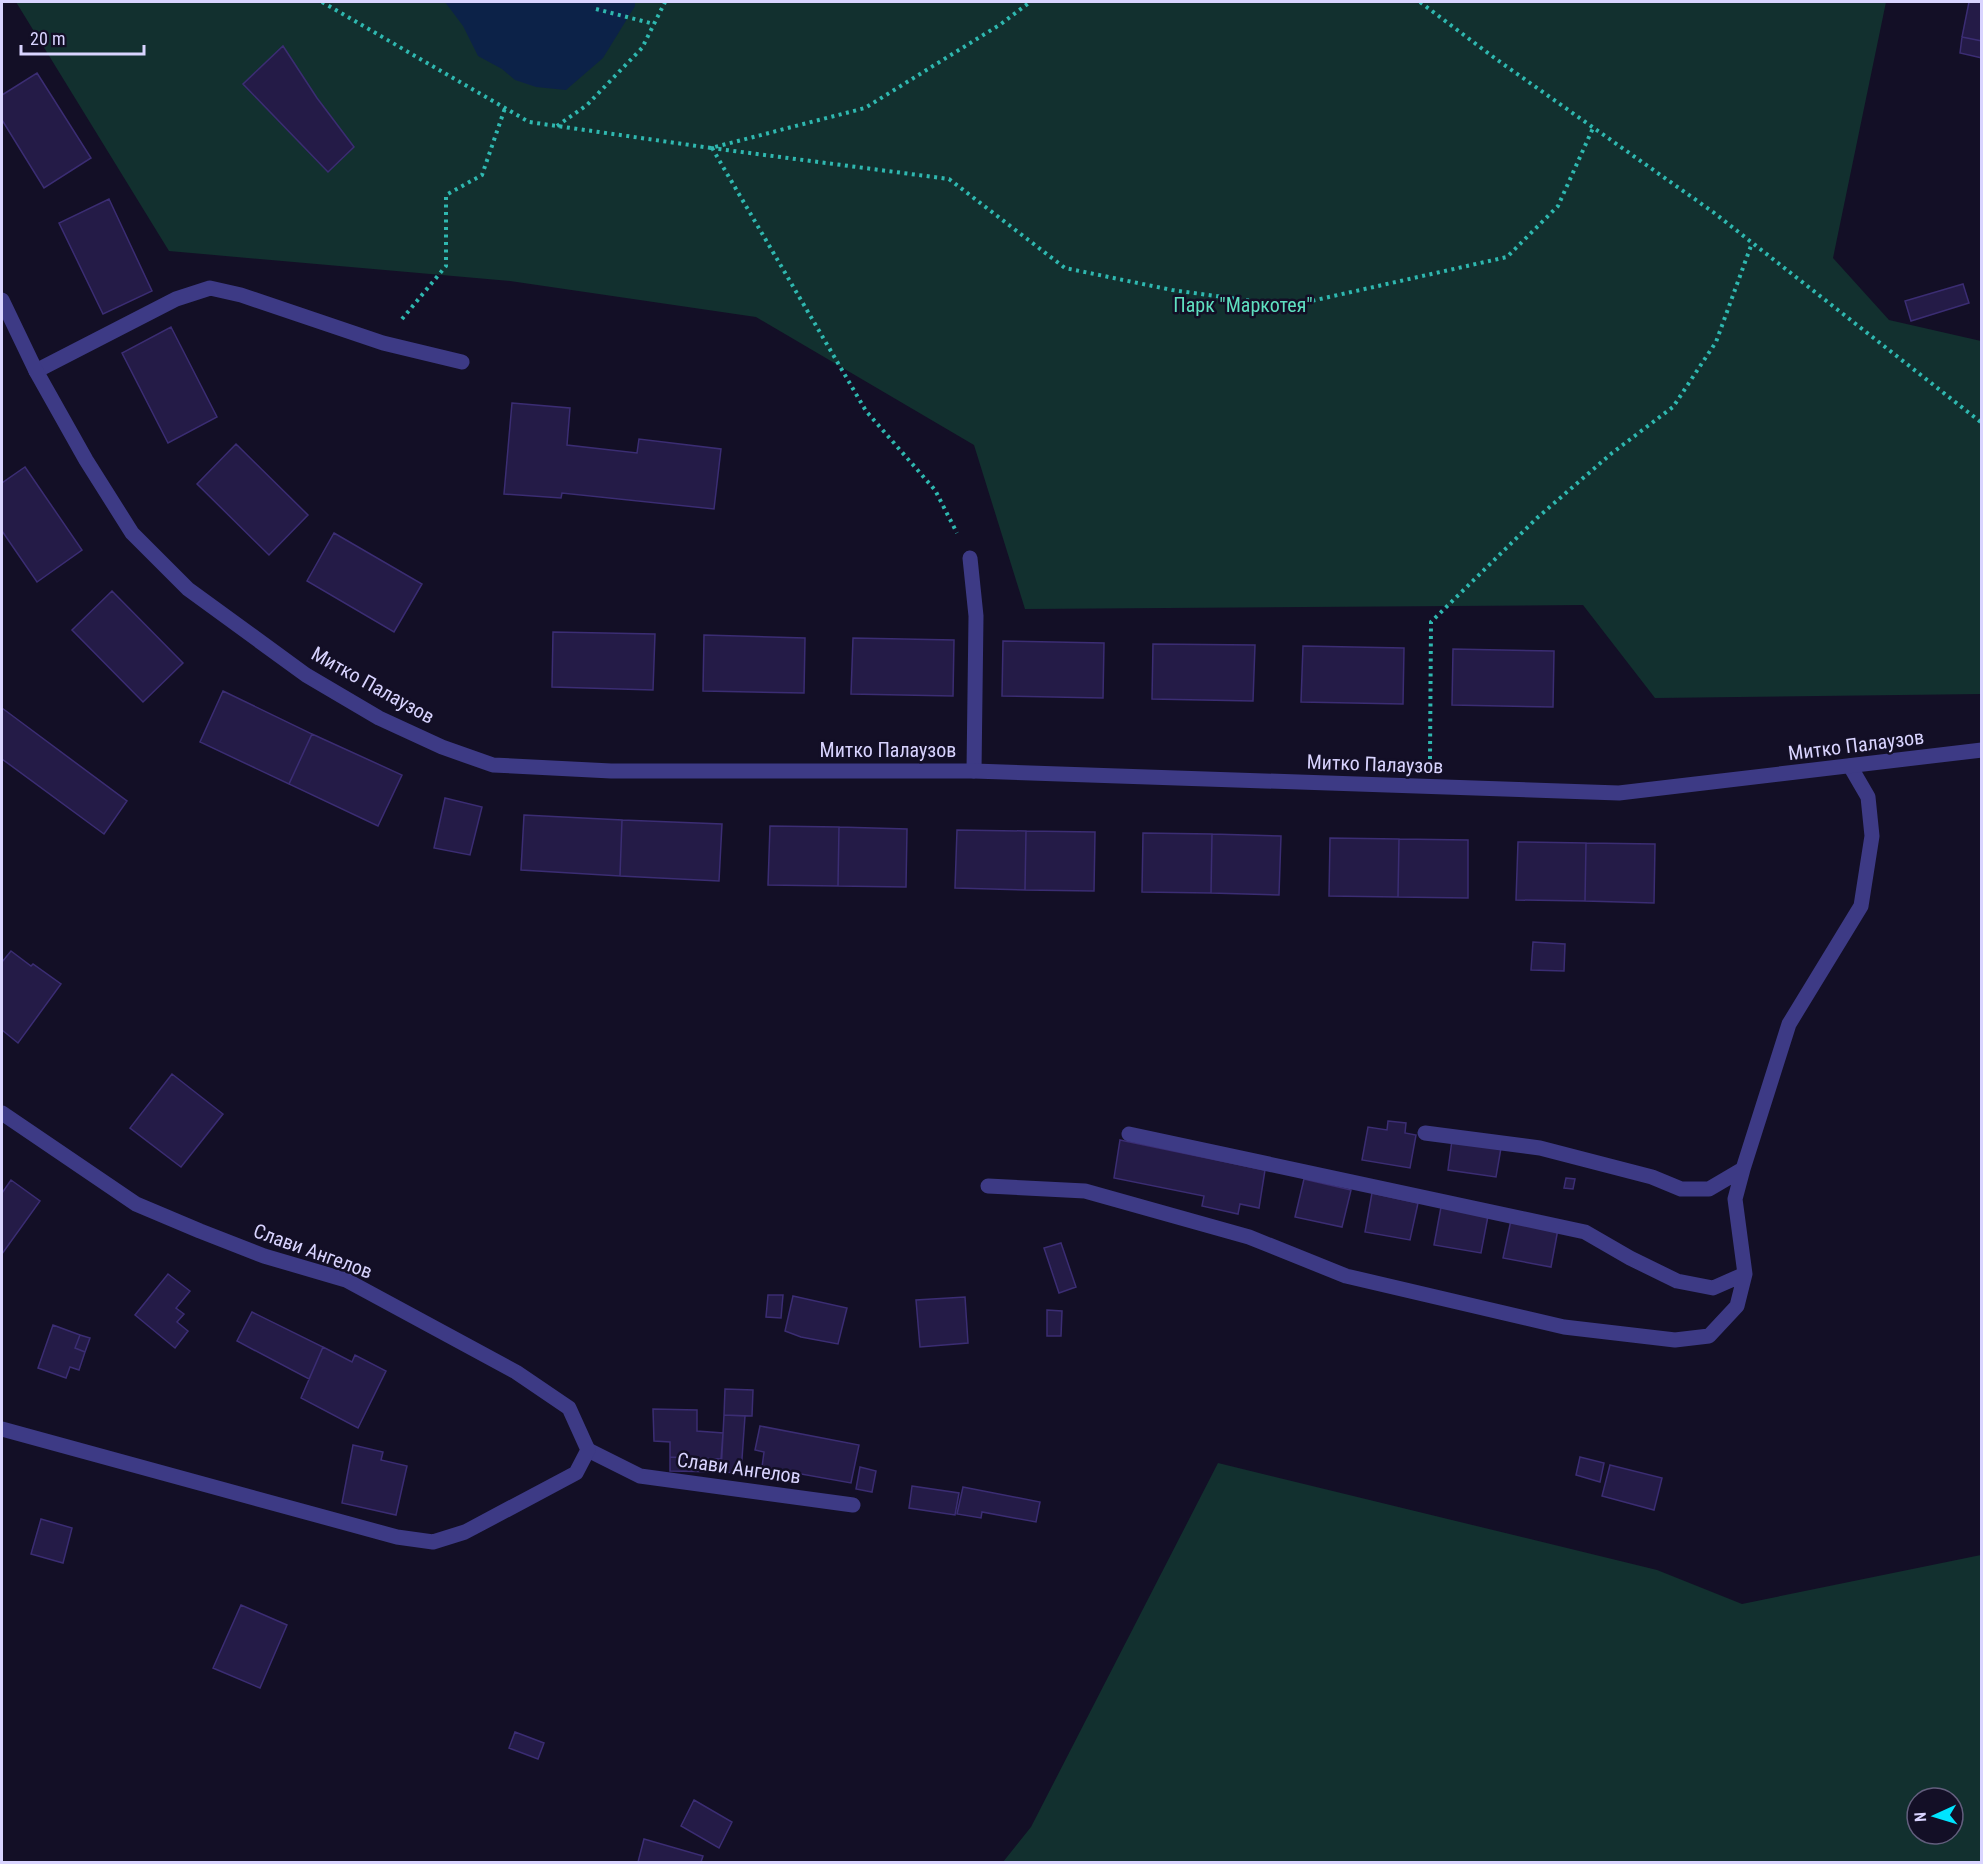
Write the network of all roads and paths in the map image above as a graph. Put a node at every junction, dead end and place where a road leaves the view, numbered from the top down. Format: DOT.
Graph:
graph roads {
  1 [pos="322,2"];
  2 [pos="665,2"];
  3 [pos="1030,2"];
  4 [pos="1420,2"];
  5 [pos="596,9"];
  6 [pos="654,24"];
  7 [pos="505,108"];
  8 [pos="556,126"];
  9 [pos="1593,128"];
  10 [pos="711,148"];
  11 [pos="1752,243"];
  12 [pos="2,300"];
  13 [pos="383,343"];
  14 [pos="462,362"];
  15 [pos="36,371"];
  16 [pos="1982,423"];
  17 [pos="970,558"];
  18 [pos="1982,750"];
  19 [pos="1851,766"];
  20 [pos="974,771"];
  21 [pos="1430,787"];
  22 [pos="2,1113"];
  23 [pos="1425,1133"];
  24 [pos="1129,1134"];
  25 [pos="1743,1169"];
  26 [pos="988,1186"];
  27 [pos="1745,1274"];
  28 [pos="2,1429"];
  29 [pos="588,1450"];
  30 [pos="854,1505"];
  1 -- 7 [label="path"];
  2 -- 6 [label="path"];
  3 -- 10 [label="path"];
  4 -- 9 [label="path"];
  5 -- 6 [label="path"];
  6 -- 8 [label="path"];
  7 -- 8 [label="path"];
  7 -- 13 [label="path"];
  8 -- 10 [label="path"];
  9 -- 10 [label="path"];
  9 -- 11 [label="path"];
  10 -- 17 [label="path"];
  11 -- 16 [label="path"];
  11 -- 21 [label="path"];
  12 -- 15 [label="street, Митко Палаузов"];
  13 -- 14 [label="street"];
  13 -- 15 [label="street"];
  15 -- 20 [label="street, Митко Палаузов"];
  17 -- 20 [label="street"];
  18 -- 19 [label="street, Митко Палаузов"];
  19 -- 21 [label="street, Митко Палаузов"];
  19 -- 25 [label="street"];
  20 -- 21 [label="street, Митко Палаузов"];
  22 -- 29 [label="street, Слави Ангелов"];
  23 -- 25 [label="street"];
  24 -- 27 [label="street"];
  25 -- 27 [label="street"];
  26 -- 27 [label="street"];
  28 -- 29 [label="street"];
  29 -- 30 [label="street, Слави Ангелов"];
}
